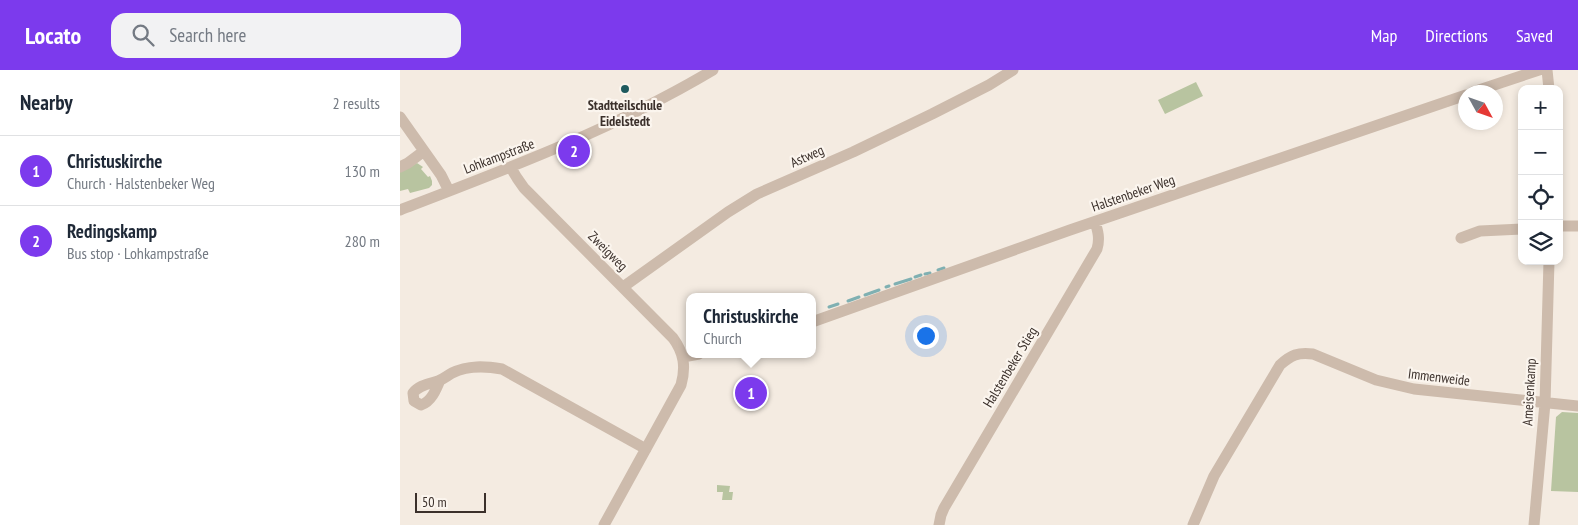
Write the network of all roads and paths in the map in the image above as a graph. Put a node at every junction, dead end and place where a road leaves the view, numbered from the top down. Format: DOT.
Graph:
graph roads {
  1 [pos="713,70"];
  2 [pos="1013,70"];
  3 [pos="1539,70"];
  4 [pos="1547,70"];
  5 [pos="1494,85"];
  6 [pos="1549,85"];
  7 [pos="1458,98"];
  8 [pos="400,117"];
  9 [pos="424,151"];
  10 [pos="400,167"];
  11 [pos="511,168"];
  12 [pos="449,191"];
  13 [pos="400,210"];
  14 [pos="1095,222"];
  15 [pos="1563,226"];
  16 [pos="1578,226"];
  17 [pos="1518,229"];
  18 [pos="1461,238"];
  19 [pos="1549,265"];
  20 [pos="623,287"];
  21 [pos="816,321"];
  22 [pos="686,356"];
  23 [pos="683,357"];
  24 [pos="440,380"];
  25 [pos="1544,403"];
  26 [pos="1578,406"];
  27 [pos="646,449"];
  28 [pos="604,525"];
  29 [pos="939,525"];
  30 [pos="1193,525"];
  31 [pos="1534,525"];
  1 -- 11 [label="street, Lohkampstraße"];
  2 -- 20 [label="street, Astweg"];
  3 -- 5 [label="street"];
  4 -- 6 [label="street"];
  7 -- 14 [label="street, Halstenbeker Weg"];
  8 -- 9 [label="street"];
  9 -- 10 [label="street"];
  9 -- 12 [label="street"];
  11 -- 12 [label="street, Lohkampstraße"];
  11 -- 20 [label="street, Zweigweg"];
  12 -- 13 [label="street, Lohkampstraße"];
  14 -- 21 [label="street, Halstenbeker Weg"];
  14 -- 29 [label="street, Halstenbeker Stieg"];
  15 -- 16 [label="street"];
  17 -- 18 [label="street"];
  19 -- 25 [label="street, Ameisenkamp"];
  20 -- 23 [label="street, Zweigweg"];
  22 -- 23 [label="street"];
  23 -- 27 [label="street"];
  24 -- 27 [label="street"];
  25 -- 26 [label="street, Immenweide"];
  25 -- 30 [label="street, Immenweide"];
  25 -- 31 [label="street, Ameisenkamp"];
  27 -- 28 [label="street"];
}
